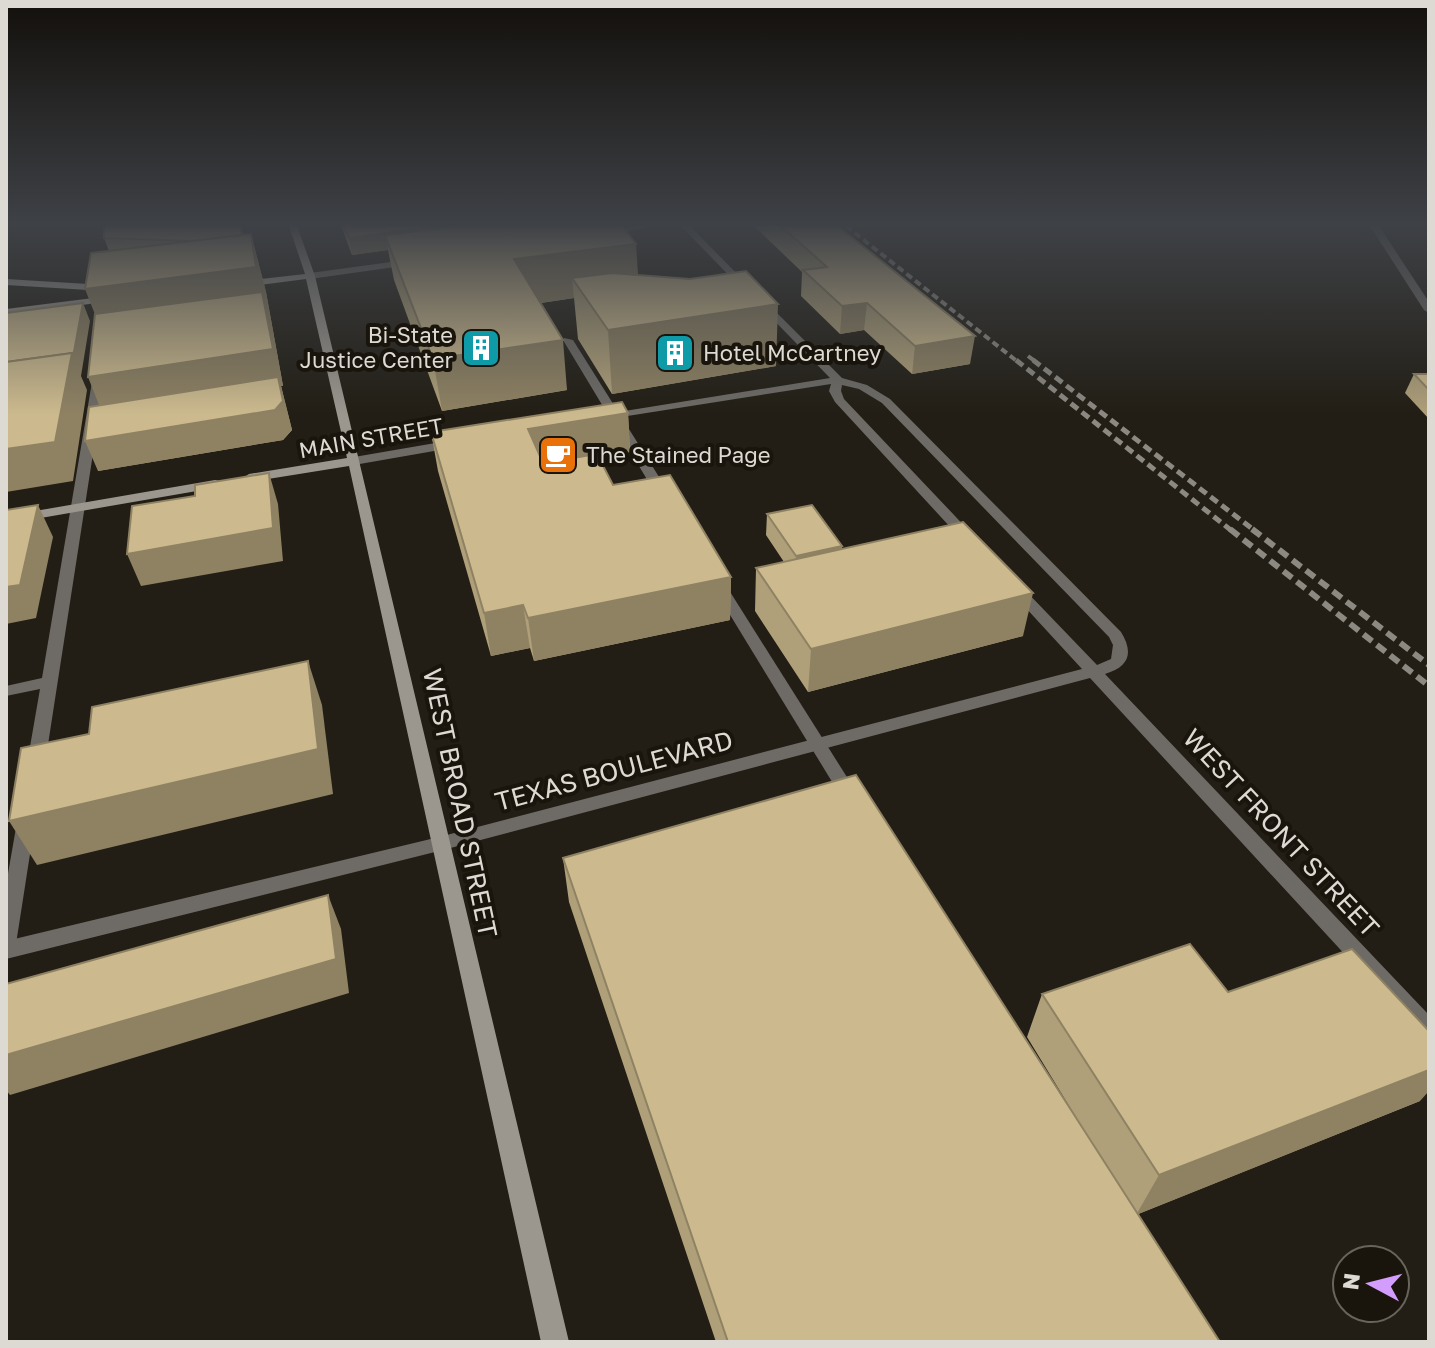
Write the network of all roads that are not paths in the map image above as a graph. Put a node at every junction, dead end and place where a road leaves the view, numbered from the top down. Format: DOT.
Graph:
graph roads {
  1 [pos="66,289"];
  2 [pos="313,289"];
  3 [pos="747,289"];
  4 [pos="1415,289"];
  5 [pos="110,294"];
  6 [pos="124,298"];
  7 [pos="1429,310"];
  8 [pos="6,312"];
  9 [pos="107,314"];
  10 [pos="568,340"];
  11 [pos="101,356"];
  12 [pos="838,380"];
  13 [pos="98,385"];
  14 [pos="82,387"];
  15 [pos="607,418"];
  16 [pos="462,443"];
  17 [pos="354,461"];
  18 [pos="80,507"];
  19 [pos="672,509"];
  20 [pos="6,520"];
  21 [pos="977,547"];
  22 [pos="712,574"];
  23 [pos="1009,581"];
  24 [pos="1094,672"];
  25 [pos="51,681"];
  26 [pos="6,691"];
  27 [pos="818,744"];
  28 [pos="34,776"];
  29 [pos="29,807"];
  30 [pos="859,812"];
  31 [pos="439,844"];
  32 [pos="6,947"];
  33 [pos="1429,1030"];
  34 [pos="555,1342"];
  1 -- 5 [label="street"];
  2 -- 17 [label="street, WEST BROAD STREET"];
  3 -- 12 [label="street"];
  4 -- 7 [label="street"];
  5 -- 6 [label="street"];
  5 -- 8 [label="street"];
  5 -- 9 [label="street"];
  10 -- 15 [label="street"];
  11 -- 13 [label="street"];
  12 -- 15 [label="street"];
  12 -- 21 [label="street"];
  12 -- 24 [label="street"];
  13 -- 14 [label="street"];
  13 -- 18 [label="street"];
  15 -- 19 [label="street"];
  16 -- 17 [label="street, MAIN STREET"];
  17 -- 18 [label="street, MAIN STREET"];
  17 -- 31 [label="street, WEST BROAD STREET"];
  18 -- 20 [label="street, MAIN STREET"];
  18 -- 25 [label="street"];
  22 -- 27 [label="street"];
  23 -- 24 [label="street, WEST FRONT STREET"];
  24 -- 27 [label="street, TEXAS BOULEVARD"];
  24 -- 33 [label="street, WEST FRONT STREET"];
  25 -- 26 [label="street"];
  25 -- 28 [label="street"];
  27 -- 30 [label="street"];
  27 -- 31 [label="street, TEXAS BOULEVARD"];
  29 -- 32 [label="street"];
  31 -- 32 [label="street, TEXAS BOULEVARD"];
  31 -- 34 [label="street, WEST BROAD STREET"];
}
